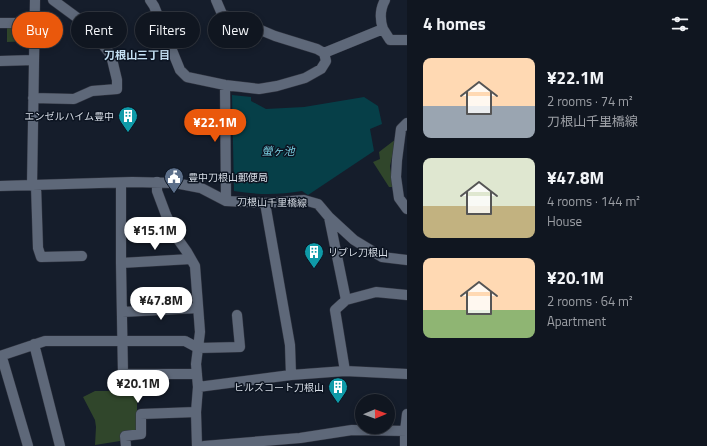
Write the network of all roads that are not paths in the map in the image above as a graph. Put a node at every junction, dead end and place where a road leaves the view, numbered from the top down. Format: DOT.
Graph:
graph roads {
  1 [pos="35,0"];
  2 [pos="53,0"];
  3 [pos="150,0"];
  4 [pos="216,0"];
  5 [pos="385,0"];
  6 [pos="35,12"];
  7 [pos="0,23"];
  8 [pos="12,23"];
  9 [pos="383,29"];
  10 [pos="407,40"];
  11 [pos="34,48"];
  12 [pos="324,53"];
  13 [pos="34,60"];
  14 [pos="0,61"];
  15 [pos="225,85"];
  16 [pos="33,98"];
  17 [pos="407,123"];
  18 [pos="157,182"];
  19 [pos="121,183"];
  20 [pos="34,185"];
  21 [pos="0,186"];
  22 [pos="226,201"];
  23 [pos="265,203"];
  24 [pos="407,209"];
  25 [pos="329,217"];
  26 [pos="82,256"];
  27 [pos="190,260"];
  28 [pos="407,260"];
  29 [pos="121,263"];
  30 [pos="407,295"];
  31 [pos="346,300"];
  32 [pos="198,308"];
  33 [pos="122,312"];
  34 [pos="237,315"];
  35 [pos="123,340"];
  36 [pos="34,344"];
  37 [pos="198,348"];
  38 [pos="0,357"];
  39 [pos="345,371"];
  40 [pos="196,374"];
  41 [pos="407,374"];
  42 [pos="291,375"];
  43 [pos="198,387"];
  44 [pos="196,412"];
  45 [pos="407,414"];
  46 [pos="406,431"];
  47 [pos="300,442"];
  48 [pos="28,446"];
  49 [pos="60,446"];
  50 [pos="126,446"];
  51 [pos="196,446"];
  52 [pos="204,446"];
  53 [pos="406,446"];
  1 -- 6 [label="street"];
  2 -- 16 [label="street"];
  3 -- 15 [label="street"];
  4 -- 12 [label="street"];
  5 -- 9 [label="street"];
  7 -- 8 [label="street"];
  9 -- 10 [label="street"];
  9 -- 12 [label="street"];
  11 -- 13 [label="street"];
  12 -- 15 [label="street"];
  13 -- 14 [label="street"];
  13 -- 16 [label="street"];
  15 -- 22 [label="street"];
  16 -- 20 [label="street"];
  17 -- 24 [label="street"];
  18 -- 19 [label="street, 刀根山千里橋線"];
  18 -- 22 [label="street, 刀根山千里橋線"];
  18 -- 27 [label="street"];
  19 -- 20 [label="street, 刀根山千里橋線"];
  19 -- 29 [label="street"];
  20 -- 21 [label="street, 刀根山千里橋線"];
  20 -- 26 [label="street"];
  22 -- 23 [label="street, 刀根山千里橋線"];
  23 -- 25 [label="street, 刀根山千里橋線"];
  23 -- 42 [label="street"];
  25 -- 28 [label="street, 刀根山千里橋線"];
  25 -- 31 [label="street"];
  27 -- 29 [label="street"];
  27 -- 32 [label="street"];
  29 -- 33 [label="street"];
  30 -- 31 [label="street"];
  31 -- 39 [label="street"];
  32 -- 33 [label="street"];
  32 -- 37 [label="street"];
  33 -- 35 [label="street"];
  34 -- 37 [label="street"];
  35 -- 36 [label="street"];
  35 -- 37 [label="street"];
  35 -- 40 [label="street"];
  36 -- 38 [label="street"];
  36 -- 49 [label="street"];
  37 -- 40 [label="street"];
  38 -- 48 [label="street"];
  39 -- 41 [label="street"];
  39 -- 42 [label="street"];
  40 -- 43 [label="street"];
  42 -- 43 [label="street"];
  43 -- 44 [label="street"];
  44 -- 50 [label="street"];
  44 -- 51 [label="street"];
  45 -- 46 [label="street"];
  46 -- 47 [label="street"];
  46 -- 53 [label="street"];
  47 -- 52 [label="street"];
}
